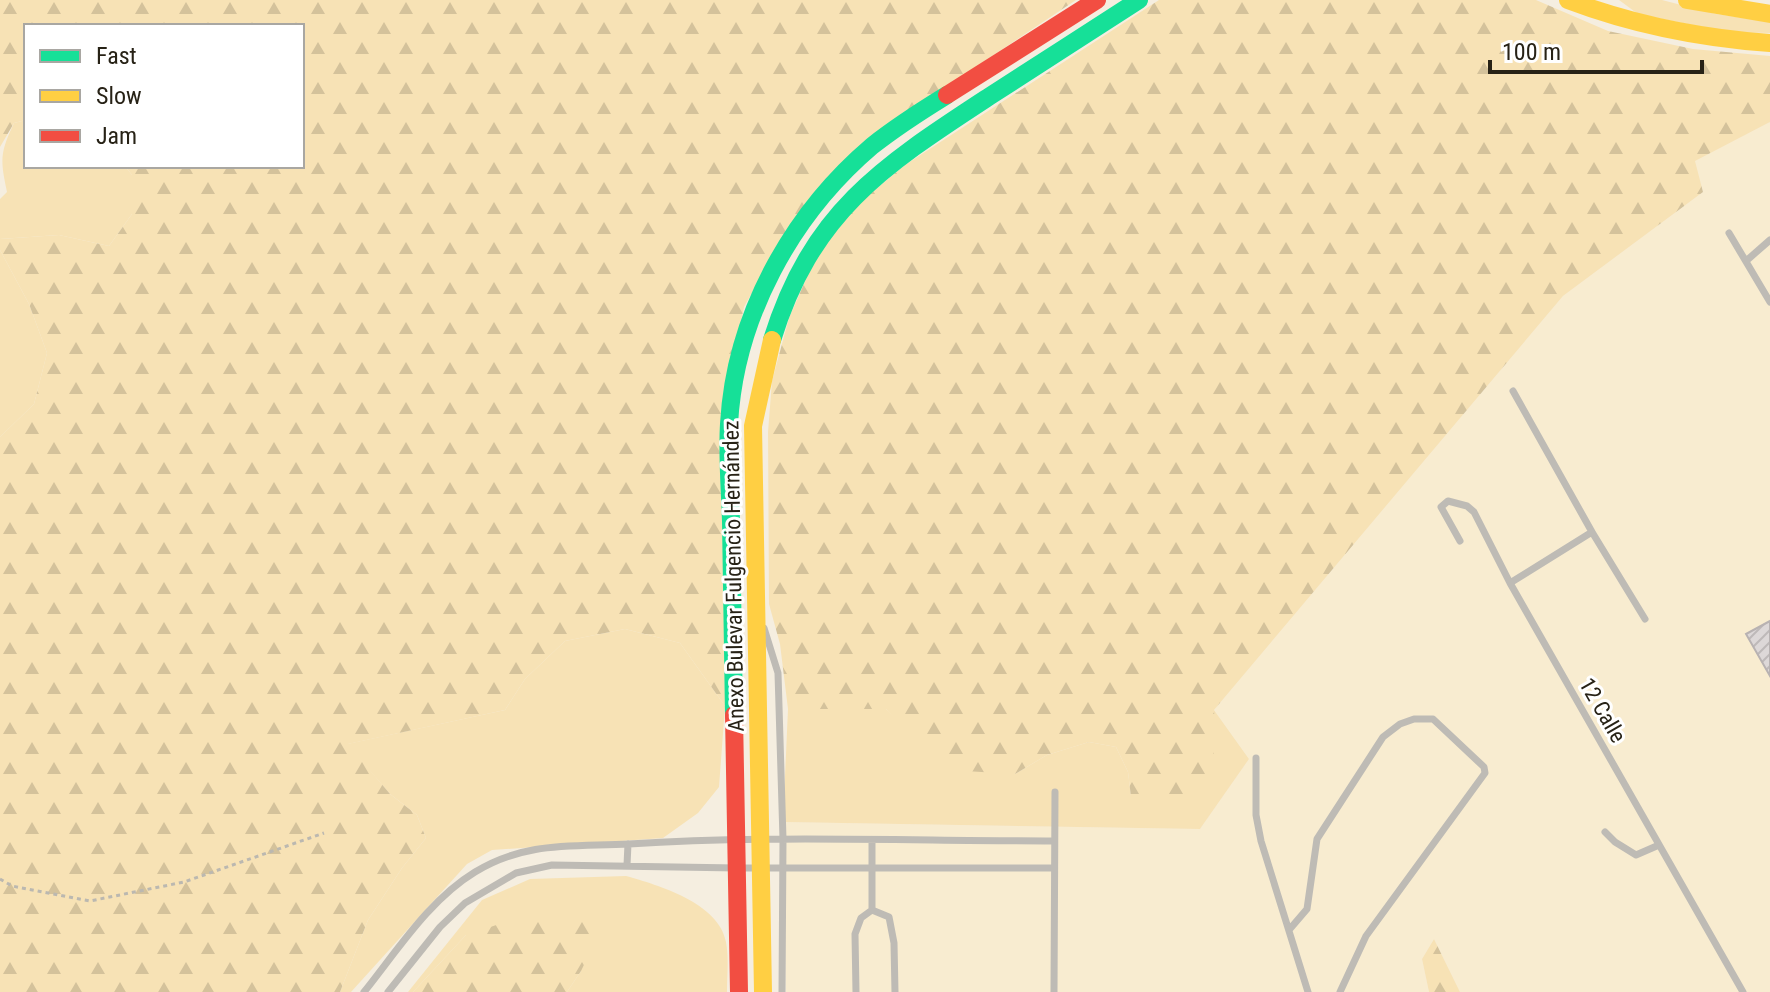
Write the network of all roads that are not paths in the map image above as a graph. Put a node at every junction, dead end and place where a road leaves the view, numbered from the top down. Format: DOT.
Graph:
graph roads {
  1 [pos="1097,0"];
  2 [pos="1139,0"];
  3 [pos="1568,0"];
  4 [pos="1595,0"];
  5 [pos="1687,0"];
  6 [pos="1770,14"];
  7 [pos="1624,19"];
  8 [pos="1770,43"];
  9 [pos="1729,233"];
  10 [pos="1770,240"];
  11 [pos="1746,261"];
  12 [pos="1770,302"];
  13 [pos="1513,391"];
  14 [pos="1592,532"];
  15 [pos="1460,541"];
  16 [pos="1510,583"];
  17 [pos="755,598"];
  18 [pos="1645,619"];
  19 [pos="1256,758"];
  20 [pos="1055,792"];
  21 [pos="1605,832"];
  22 [pos="736,839"];
  23 [pos="760,839"];
  24 [pos="783,839"];
  25 [pos="872,841"];
  26 [pos="1054,841"];
  27 [pos="628,844"];
  28 [pos="1659,845"];
  29 [pos="627,865"];
  30 [pos="782,867"];
  31 [pos="872,867"];
  32 [pos="737,868"];
  33 [pos="761,868"];
  34 [pos="1053,868"];
  35 [pos="872,910"];
  36 [pos="1289,930"];
  37 [pos="364,992"];
  38 [pos="388,992"];
  39 [pos="739,992"];
  40 [pos="763,992"];
  41 [pos="782,992"];
  42 [pos="856,992"];
  43 [pos="895,992"];
  44 [pos="1054,992"];
  45 [pos="1308,992"];
  46 [pos="1340,992"];
  47 [pos="1743,992"];
  1 -- 22 [label="main road, Anexo Bulevar Fulgencio Hernández"];
  2 -- 17 [label="main road, Anexo Bulevar Fulgencio Hernández"];
  3 -- 7 [label="main road"];
  4 -- 7 [label="main road"];
  5 -- 6 [label="main road"];
  7 -- 8 [label="main road"];
  9 -- 11 [label="lane"];
  10 -- 11 [label="lane"];
  11 -- 12 [label="lane"];
  13 -- 14 [label="lane"];
  14 -- 16 [label="lane"];
  14 -- 18 [label="lane"];
  15 -- 16 [label="lane, 12 Calle"];
  16 -- 28 [label="lane, 12 Calle"];
  17 -- 23 [label="main road, Anexo Bulevar Fulgencio Hernández"];
  17 -- 24 [label="lane"];
  19 -- 36 [label="lane"];
  20 -- 26 [label="lane"];
  21 -- 28 [label="lane"];
  22 -- 23 [label="lane"];
  22 -- 27 [label="lane"];
  22 -- 32 [label="main road, Anexo Bulevar Fulgencio Hernández"];
  23 -- 24 [label="lane"];
  23 -- 33 [label="main road, Anexo Bulevar Fulgencio Hernández"];
  24 -- 25 [label="lane"];
  24 -- 30 [label="lane"];
  25 -- 26 [label="lane"];
  25 -- 31 [label="lane"];
  26 -- 34 [label="lane"];
  27 -- 29 [label="lane"];
  27 -- 37 [label="lane"];
  28 -- 47 [label="lane, 12 Calle"];
  29 -- 32 [label="lane"];
  29 -- 38 [label="lane"];
  30 -- 31 [label="lane"];
  30 -- 33 [label="lane"];
  30 -- 41 [label="lane"];
  31 -- 34 [label="lane"];
  31 -- 35 [label="lane"];
  32 -- 33 [label="lane"];
  32 -- 39 [label="main road, Anexo Bulevar Fulgencio Hernández"];
  33 -- 40 [label="main road, Anexo Bulevar Fulgencio Hernández"];
  34 -- 44 [label="lane"];
  35 -- 42 [label="lane"];
  35 -- 43 [label="lane"];
  36 -- 45 [label="lane"];
  36 -- 46 [label="lane"];
}
